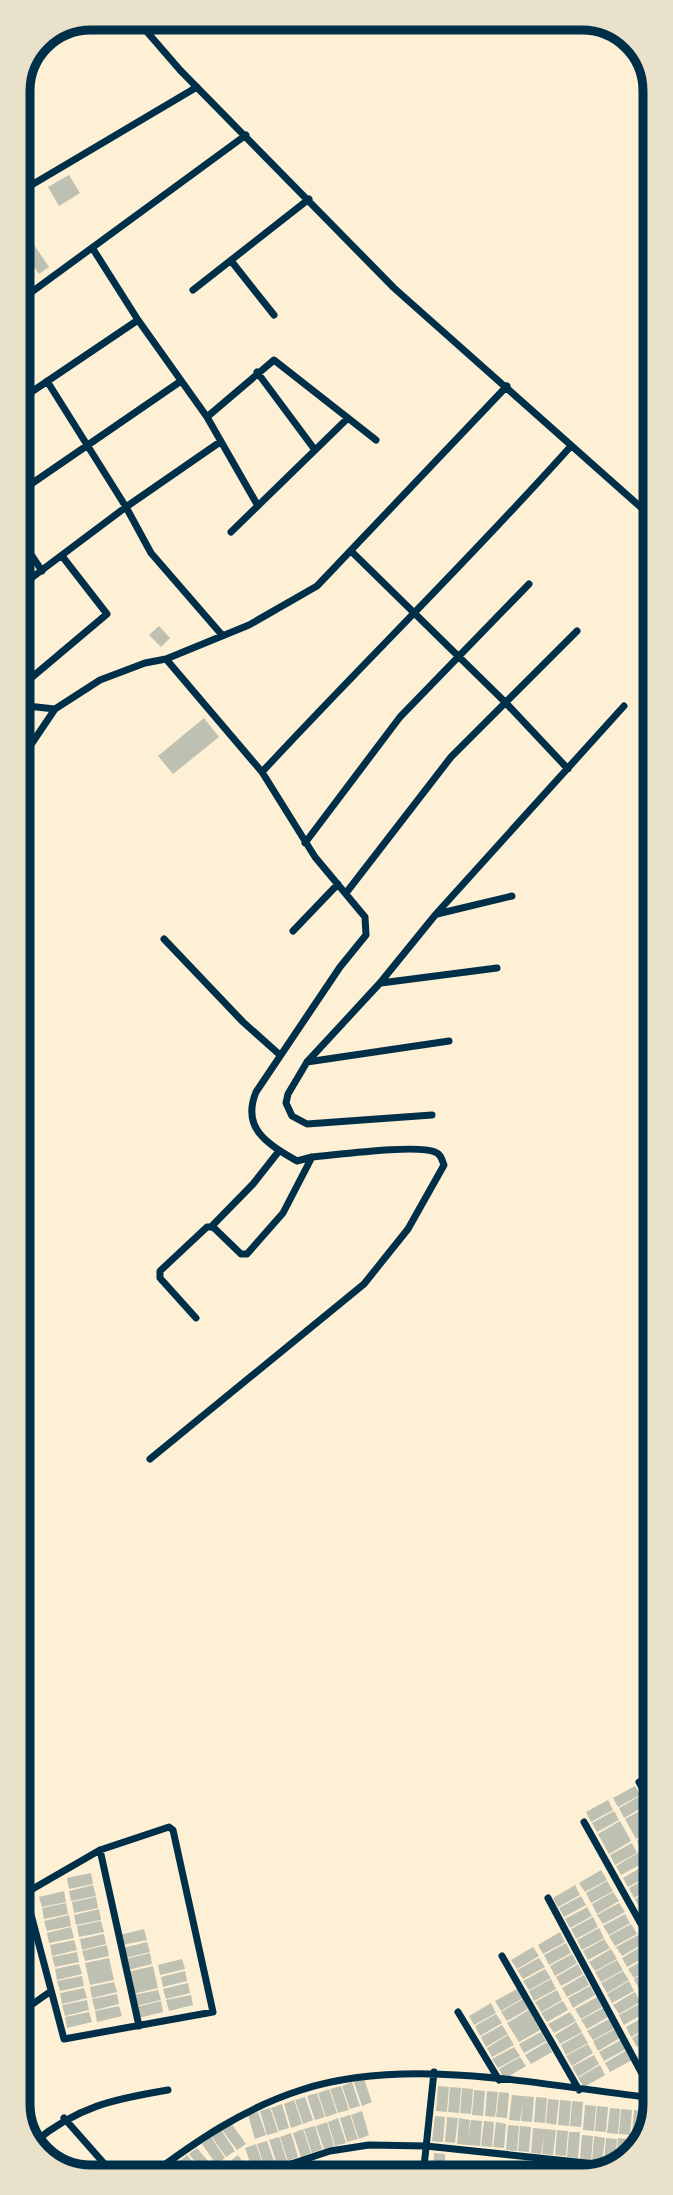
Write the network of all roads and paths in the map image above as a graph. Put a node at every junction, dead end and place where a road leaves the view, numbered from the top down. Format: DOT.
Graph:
graph roads {
  1 [pos="146,30"];
  2 [pos="197,86"];
  3 [pos="246,135"];
  4 [pos="30,186"];
  5 [pos="309,199"];
  6 [pos="93,249"];
  7 [pos="232,262"];
  8 [pos="193,290"];
  9 [pos="30,294"];
  10 [pos="274,314"];
  11 [pos="138,320"];
  12 [pos="257,372"];
  13 [pos="47,381"];
  14 [pos="181,381"];
  15 [pos="507,386"];
  16 [pos="30,393"];
  17 [pos="206,417"];
  18 [pos="348,418"];
  19 [pos="376,440"];
  20 [pos="220,442"];
  21 [pos="89,446"];
  22 [pos="571,446"];
  23 [pos="315,450"];
  24 [pos="30,485"];
  25 [pos="258,506"];
  26 [pos="126,507"];
  27 [pos="643,509"];
  28 [pos="232,532"];
  29 [pos="352,552"];
  30 [pos="30,553"];
  31 [pos="62,556"];
  32 [pos="42,571"];
  33 [pos="30,580"];
  34 [pos="528,584"];
  35 [pos="415,615"];
  36 [pos="577,631"];
  37 [pos="222,635"];
  38 [pos="457,655"];
  39 [pos="166,659"];
  40 [pos="30,679"];
  41 [pos="505,702"];
  42 [pos="30,706"];
  43 [pos="624,706"];
  44 [pos="55,709"];
  45 [pos="30,746"];
  46 [pos="568,769"];
  47 [pos="262,772"];
  48 [pos="305,843"];
  49 [pos="338,884"];
  50 [pos="346,893"];
  51 [pos="512,896"];
  52 [pos="436,914"];
  53 [pos="293,931"];
  54 [pos="164,939"];
  55 [pos="496,968"];
  56 [pos="380,983"];
  57 [pos="449,1041"];
  58 [pos="280,1055"];
  59 [pos="307,1062"];
  60 [pos="432,1115"];
  61 [pos="279,1151"];
  62 [pos="312,1157"];
  63 [pos="211,1227"];
  64 [pos="196,1318"];
  65 [pos="149,1459"];
  66 [pos="639,1782"];
  67 [pos="643,1789"];
  68 [pos="584,1822"];
  69 [pos="100,1850"];
  70 [pos="30,1890"];
  71 [pos="548,1898"];
  72 [pos="30,1911"];
  73 [pos="643,1928"];
  74 [pos="502,1956"];
  75 [pos="51,1992"];
  76 [pos="30,2006"];
  77 [pos="458,2012"];
  78 [pos="139,2026"];
  79 [pos="434,2072"];
  80 [pos="643,2076"];
  81 [pos="499,2080"];
  82 [pos="168,2090"];
  83 [pos="579,2090"];
  84 [pos="643,2097"];
  85 [pos="64,2118"];
  86 [pos="40,2137"];
  87 [pos="426,2146"];
  88 [pos="593,2164"];
  89 [pos="104,2165"];
  90 [pos="165,2165"];
  91 [pos="289,2165"];
  92 [pos="424,2165"];
  1 -- 2 [label="street"];
  2 -- 3 [label="street"];
  2 -- 4 [label="street"];
  3 -- 5 [label="street"];
  3 -- 6 [label="street"];
  5 -- 7 [label="street"];
  5 -- 15 [label="street"];
  6 -- 9 [label="street"];
  6 -- 11 [label="street"];
  7 -- 8 [label="street"];
  7 -- 10 [label="street"];
  11 -- 13 [label="street"];
  11 -- 14 [label="street"];
  12 -- 17 [label="street"];
  12 -- 18 [label="street"];
  12 -- 23 [label="street"];
  13 -- 16 [label="street"];
  13 -- 21 [label="street"];
  14 -- 17 [label="street"];
  14 -- 21 [label="street"];
  15 -- 22 [label="street"];
  15 -- 29 [label="street"];
  17 -- 20 [label="street"];
  18 -- 19 [label="street"];
  18 -- 23 [label="street"];
  20 -- 25 [label="street"];
  20 -- 26 [label="street"];
  21 -- 24 [label="street"];
  21 -- 26 [label="street"];
  22 -- 27 [label="street"];
  22 -- 35 [label="street"];
  23 -- 25 [label="street"];
  25 -- 28 [label="street"];
  26 -- 31 [label="street"];
  26 -- 37 [label="street"];
  29 -- 35 [label="street"];
  29 -- 37 [label="street"];
  30 -- 32 [label="street"];
  31 -- 32 [label="street"];
  31 -- 40 [label="street"];
  32 -- 33 [label="street"];
  34 -- 38 [label="street"];
  35 -- 38 [label="street"];
  35 -- 47 [label="street"];
  36 -- 41 [label="street"];
  37 -- 39 [label="street"];
  38 -- 41 [label="street"];
  38 -- 48 [label="street"];
  39 -- 44 [label="street"];
  39 -- 47 [label="street"];
  41 -- 46 [label="street"];
  41 -- 50 [label="street"];
  42 -- 44 [label="street"];
  43 -- 46 [label="street"];
  44 -- 45 [label="street"];
  46 -- 52 [label="street"];
  47 -- 48 [label="street"];
  48 -- 49 [label="street"];
  49 -- 50 [label="street"];
  49 -- 53 [label="street"];
  50 -- 58 [label="street"];
  51 -- 52 [label="street"];
  52 -- 56 [label="street"];
  54 -- 58 [label="street"];
  55 -- 56 [label="street"];
  56 -- 59 [label="street"];
  57 -- 59 [label="street"];
  58 -- 61 [label="street"];
  59 -- 60 [label="street"];
  61 -- 62 [label="street"];
  61 -- 63 [label="street"];
  62 -- 63 [label="street"];
  62 -- 65 [label="street"];
  63 -- 64 [label="street"];
  66 -- 67 [label="street"];
  68 -- 73 [label="street"];
  69 -- 70 [label="street"];
  69 -- 78 [label="street"];
  69 -- 78 [label="street"];
  71 -- 80 [label="street"];
  72 -- 75 [label="street"];
  74 -- 83 [label="street"];
  75 -- 76 [label="street"];
  75 -- 78 [label="street"];
  77 -- 81 [label="street"];
  79 -- 81 [label="street"];
  79 -- 87 [label="street"];
  79 -- 90 [label="street"];
  81 -- 83 [label="street"];
  82 -- 85 [label="street"];
  83 -- 84 [label="street"];
  85 -- 86 [label="street"];
  85 -- 89 [label="street"];
  87 -- 88 [label="street"];
  87 -- 91 [label="street"];
  87 -- 92 [label="street"];
}
